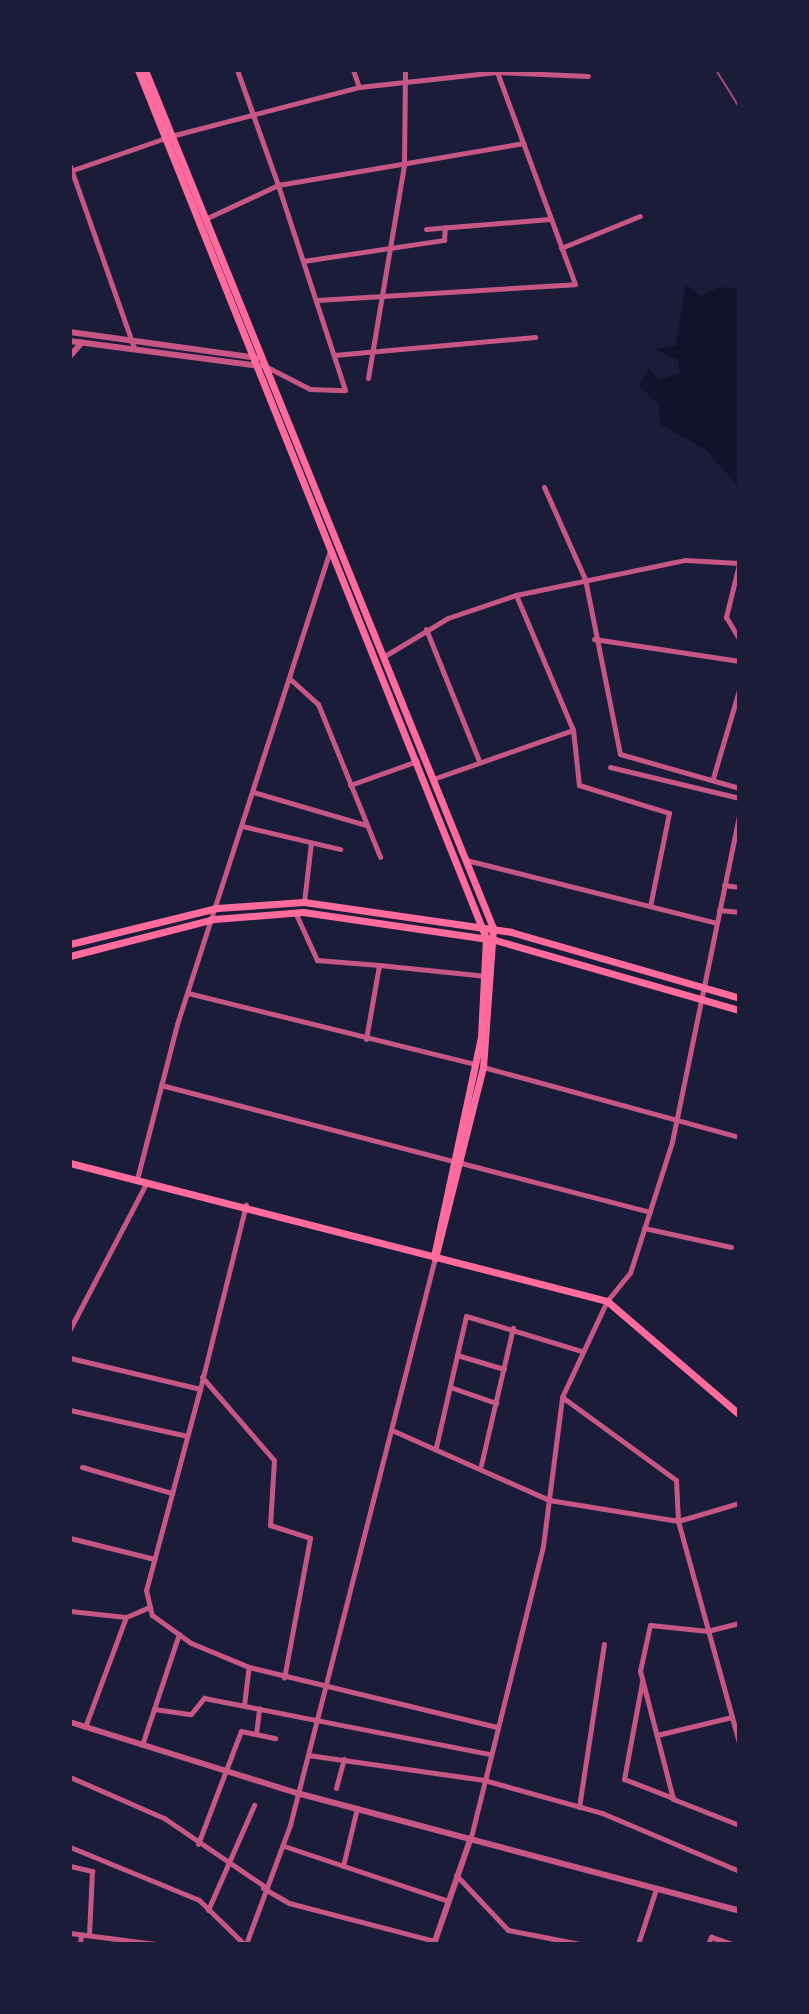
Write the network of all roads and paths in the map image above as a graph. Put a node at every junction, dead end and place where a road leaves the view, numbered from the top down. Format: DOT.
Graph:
graph roads {
  1 [pos="138,70"];
  2 [pos="145,70"];
  3 [pos="237,70"];
  4 [pos="353,70"];
  5 [pos="405,70"];
  6 [pos="497,72"];
  7 [pos="588,76"];
  8 [pos="405,79"];
  9 [pos="359,87"];
  10 [pos="255,119"];
  11 [pos="167,137"];
  12 [pos="523,143"];
  13 [pos="404,165"];
  14 [pos="71,169"];
  15 [pos="278,185"];
  16 [pos="640,216"];
  17 [pos="205,219"];
  18 [pos="550,219"];
  19 [pos="445,227"];
  20 [pos="426,229"];
  21 [pos="387,246"];
  22 [pos="561,248"];
  23 [pos="303,261"];
  24 [pos="380,296"];
  25 [pos="317,300"];
  26 [pos="70,332"];
  27 [pos="535,337"];
  28 [pos="131,339"];
  29 [pos="70,341"];
  30 [pos="82,342"];
  31 [pos="134,348"];
  32 [pos="372,352"];
  33 [pos="334,355"];
  34 [pos="70,356"];
  35 [pos="251,358"];
  36 [pos="260,363"];
  37 [pos="368,378"];
  38 [pos="544,487"];
  39 [pos="329,552"];
  40 [pos="739,563"];
  41 [pos="585,579"];
  42 [pos="737,594"];
  43 [pos="516,595"];
  44 [pos="426,629"];
  45 [pos="593,639"];
  46 [pos="739,639"];
  47 [pos="383,657"];
  48 [pos="739,661"];
  49 [pos="289,678"];
  50 [pos="739,690"];
  51 [pos="573,730"];
  52 [pos="418,761"];
  53 [pos="479,761"];
  54 [pos="610,767"];
  55 [pos="713,778"];
  56 [pos="433,779"];
  57 [pos="350,785"];
  58 [pos="739,788"];
  59 [pos="253,792"];
  60 [pos="739,798"];
  61 [pos="739,815"];
  62 [pos="366,825"];
  63 [pos="242,826"];
  64 [pos="311,842"];
  65 [pos="340,849"];
  66 [pos="380,857"];
  67 [pos="466,860"];
  68 [pos="724,885"];
  69 [pos="739,887"];
  70 [pos="304,902"];
  71 [pos="650,906"];
  72 [pos="217,908"];
  73 [pos="719,910"];
  74 [pos="295,912"];
  75 [pos="739,912"];
  76 [pos="214,919"];
  77 [pos="716,923"];
  78 [pos="483,927"];
  79 [pos="493,928"];
  80 [pos="486,938"];
  81 [pos="495,940"];
  82 [pos="70,944"];
  83 [pos="70,956"];
  84 [pos="379,965"];
  85 [pos="486,976"];
  86 [pos="704,988"];
  87 [pos="188,993"];
  88 [pos="739,998"];
  89 [pos="702,999"];
  90 [pos="739,1010"];
  91 [pos="366,1039"];
  92 [pos="479,1066"];
  93 [pos="161,1085"];
  94 [pos="676,1121"];
  95 [pos="739,1137"];
  96 [pos="457,1162"];
  97 [pos="70,1163"];
  98 [pos="137,1179"];
  99 [pos="147,1181"];
  100 [pos="246,1205"];
  101 [pos="650,1212"];
  102 [pos="644,1228"];
  103 [pos="731,1247"];
  104 [pos="435,1258"];
  105 [pos="607,1301"];
  106 [pos="513,1328"];
  107 [pos="70,1329"];
  108 [pos="581,1351"];
  109 [pos="457,1355"];
  110 [pos="70,1358"];
  111 [pos="504,1369"];
  112 [pos="202,1377"];
  113 [pos="450,1387"];
  114 [pos="200,1389"];
  115 [pos="562,1397"];
  116 [pos="496,1403"];
  117 [pos="70,1410"];
  118 [pos="739,1414"];
  119 [pos="394,1431"];
  120 [pos="187,1436"];
  121 [pos="436,1447"];
  122 [pos="481,1465"];
  123 [pos="82,1467"];
  124 [pos="172,1493"];
  125 [pos="549,1500"];
  126 [pos="739,1503"];
  127 [pos="678,1521"];
  128 [pos="70,1538"];
  129 [pos="154,1559"];
  130 [pos="150,1607"];
  131 [pos="70,1611"];
  132 [pos="126,1617"];
  133 [pos="739,1623"];
  134 [pos="708,1631"];
  135 [pos="179,1634"];
  136 [pos="604,1644"];
  137 [pos="249,1667"];
  138 [pos="284,1678"];
  139 [pos="642,1679"];
  140 [pos="326,1689"];
  141 [pos="244,1705"];
  142 [pos="259,1708"];
  143 [pos="154,1709"];
  144 [pos="732,1717"];
  145 [pos="70,1722"];
  146 [pos="316,1723"];
  147 [pos="85,1727"];
  148 [pos="497,1727"];
  149 [pos="256,1734"];
  150 [pos="657,1735"];
  151 [pos="275,1738"];
  152 [pos="739,1743"];
  153 [pos="142,1745"];
  154 [pos="489,1754"];
  155 [pos="308,1755"];
  156 [pos="344,1759"];
  157 [pos="227,1771"];
  158 [pos="70,1777"];
  159 [pos="484,1780"];
  160 [pos="336,1788"];
  161 [pos="297,1793"];
  162 [pos="673,1799"];
  163 [pos="254,1805"];
  164 [pos="579,1807"];
  165 [pos="357,1808"];
  166 [pos="739,1825"];
  167 [pos="471,1837"];
  168 [pos="198,1844"];
  169 [pos="284,1846"];
  170 [pos="70,1847"];
  171 [pos="229,1858"];
  172 [pos="70,1866"];
  173 [pos="343,1866"];
  174 [pos="739,1871"];
  175 [pos="456,1875"];
  176 [pos="264,1887"];
  177 [pos="656,1889"];
  178 [pos="448,1901"];
  179 [pos="208,1910"];
  180 [pos="739,1911"];
  181 [pos="70,1933"];
  182 [pos="81,1935"];
  183 [pos="89,1935"];
  184 [pos="519,1935"];
  185 [pos="434,1943"];
  186 [pos="80,1944"];
  187 [pos="155,1944"];
  188 [pos="245,1944"];
  189 [pos="516,1944"];
  190 [pos="580,1944"];
  191 [pos="638,1944"];
  192 [pos="708,1944"];
  193 [pos="732,1944"];
  1 -- 11 [label="main road"];
  2 -- 11 [label="main road"];
  3 -- 10 [label="street"];
  4 -- 9 [label="street"];
  5 -- 8 [label="street"];
  6 -- 7 [label="street"];
  6 -- 8 [label="street"];
  6 -- 12 [label="street"];
  8 -- 9 [label="street"];
  8 -- 13 [label="street"];
  9 -- 10 [label="street"];
  10 -- 11 [label="street"];
  10 -- 15 [label="street"];
  11 -- 14 [label="street"];
  11 -- 17 [label="main road"];
  11 -- 35 [label="main road"];
  12 -- 13 [label="street"];
  12 -- 18 [label="street"];
  13 -- 15 [label="street"];
  13 -- 21 [label="street"];
  14 -- 28 [label="street"];
  15 -- 17 [label="street"];
  15 -- 23 [label="street"];
  16 -- 22 [label="street"];
  17 -- 36 [label="main road"];
  18 -- 19 [label="street"];
  18 -- 22 [label="street"];
  19 -- 20 [label="street"];
  19 -- 21 [label="street"];
  21 -- 23 [label="street"];
  21 -- 24 [label="street"];
  22 -- 24 [label="street"];
  23 -- 25 [label="street"];
  24 -- 25 [label="street"];
  24 -- 32 [label="street"];
  25 -- 33 [label="street"];
  26 -- 28 [label="street"];
  27 -- 32 [label="street"];
  28 -- 31 [label="street"];
  28 -- 35 [label="street"];
  29 -- 30 [label="street"];
  30 -- 31 [label="street"];
  30 -- 34 [label="street"];
  31 -- 36 [label="street"];
  32 -- 33 [label="street"];
  32 -- 37 [label="street"];
  33 -- 36 [label="street"];
  35 -- 36 [label="main road"];
  36 -- 39 [label="main road"];
  36 -- 47 [label="main road"];
  38 -- 41 [label="street"];
  39 -- 49 [label="street"];
  39 -- 52 [label="main road"];
  40 -- 41 [label="street"];
  40 -- 42 [label="street"];
  41 -- 43 [label="street"];
  41 -- 45 [label="street"];
  42 -- 46 [label="street"];
  43 -- 44 [label="street"];
  43 -- 51 [label="street"];
  44 -- 47 [label="street"];
  44 -- 53 [label="street"];
  45 -- 48 [label="street"];
  45 -- 55 [label="street"];
  47 -- 56 [label="main road"];
  49 -- 57 [label="street"];
  49 -- 59 [label="street"];
  50 -- 55 [label="street"];
  51 -- 53 [label="street"];
  51 -- 71 [label="street"];
  52 -- 57 [label="street"];
  52 -- 78 [label="main road"];
  53 -- 56 [label="street"];
  54 -- 60 [label="street"];
  55 -- 58 [label="street"];
  56 -- 67 [label="main road"];
  57 -- 62 [label="street"];
  59 -- 62 [label="street"];
  59 -- 63 [label="street"];
  61 -- 68 [label="street"];
  62 -- 66 [label="street"];
  63 -- 64 [label="street"];
  63 -- 72 [label="street"];
  64 -- 65 [label="street"];
  64 -- 70 [label="street"];
  67 -- 71 [label="street"];
  67 -- 79 [label="main road"];
  68 -- 69 [label="street"];
  68 -- 73 [label="street"];
  70 -- 72 [label="main road"];
  70 -- 78 [label="main road"];
  71 -- 77 [label="street"];
  72 -- 76 [label="street"];
  72 -- 82 [label="main road"];
  73 -- 75 [label="street"];
  73 -- 77 [label="street"];
  74 -- 76 [label="main road"];
  74 -- 80 [label="main road"];
  74 -- 84 [label="street"];
  76 -- 83 [label="main road"];
  76 -- 87 [label="street"];
  77 -- 86 [label="street"];
  78 -- 79 [label="main road"];
  78 -- 80 [label="main road"];
  79 -- 81 [label="main road"];
  79 -- 86 [label="main road"];
  80 -- 81 [label="main road"];
  80 -- 85 [label="main road"];
  81 -- 89 [label="main road"];
  81 -- 92 [label="main road"];
  84 -- 85 [label="street"];
  84 -- 91 [label="street"];
  85 -- 92 [label="main road"];
  86 -- 88 [label="main road"];
  86 -- 89 [label="street"];
  87 -- 91 [label="street"];
  87 -- 93 [label="street"];
  89 -- 90 [label="main road"];
  89 -- 94 [label="street"];
  91 -- 92 [label="street"];
  92 -- 94 [label="street"];
  92 -- 96 [label="main road"];
  93 -- 96 [label="street"];
  93 -- 98 [label="street"];
  94 -- 95 [label="street"];
  94 -- 101 [label="street"];
  96 -- 101 [label="street"];
  96 -- 104 [label="main road"];
  97 -- 98 [label="main road"];
  98 -- 99 [label="main road"];
  99 -- 100 [label="main road"];
  99 -- 107 [label="street"];
  100 -- 104 [label="main road"];
  100 -- 112 [label="street"];
  101 -- 102 [label="street"];
  102 -- 103 [label="street"];
  102 -- 105 [label="street"];
  104 -- 105 [label="main road"];
  104 -- 119 [label="street"];
  105 -- 108 [label="street"];
  105 -- 118 [label="main road"];
  106 -- 108 [label="street"];
  106 -- 109 [label="street"];
  106 -- 111 [label="street"];
  108 -- 115 [label="street"];
  109 -- 111 [label="street"];
  109 -- 113 [label="street"];
  110 -- 114 [label="street"];
  111 -- 116 [label="street"];
  112 -- 114 [label="street"];
  112 -- 138 [label="street"];
  113 -- 116 [label="street"];
  113 -- 121 [label="street"];
  114 -- 120 [label="street"];
  115 -- 125 [label="street"];
  115 -- 127 [label="street"];
  116 -- 122 [label="street"];
  117 -- 120 [label="street"];
  119 -- 121 [label="street"];
  119 -- 140 [label="street"];
  120 -- 124 [label="street"];
  121 -- 122 [label="street"];
  122 -- 125 [label="street"];
  123 -- 124 [label="street"];
  124 -- 129 [label="street"];
  125 -- 127 [label="street"];
  125 -- 148 [label="street"];
  126 -- 127 [label="street"];
  127 -- 134 [label="street"];
  128 -- 129 [label="street"];
  129 -- 130 [label="street"];
  130 -- 132 [label="street"];
  130 -- 135 [label="street"];
  131 -- 132 [label="street"];
  132 -- 147 [label="street"];
  133 -- 134 [label="street"];
  134 -- 139 [label="street"];
  134 -- 144 [label="street"];
  135 -- 137 [label="street"];
  135 -- 143 [label="street"];
  136 -- 164 [label="street"];
  137 -- 138 [label="street"];
  137 -- 141 [label="street"];
  138 -- 140 [label="street"];
  139 -- 150 [label="street"];
  139 -- 162 [label="street"];
  140 -- 146 [label="street"];
  140 -- 148 [label="street"];
  141 -- 142 [label="street"];
  141 -- 143 [label="street"];
  142 -- 146 [label="street"];
  142 -- 149 [label="street"];
  143 -- 153 [label="street"];
  144 -- 150 [label="street"];
  144 -- 152 [label="street"];
  145 -- 147 [label="street"];
  146 -- 154 [label="street"];
  146 -- 155 [label="street"];
  147 -- 153 [label="street"];
  148 -- 154 [label="street"];
  149 -- 151 [label="street"];
  149 -- 157 [label="street"];
  150 -- 162 [label="street"];
  153 -- 157 [label="street"];
  154 -- 159 [label="street"];
  155 -- 156 [label="street"];
  155 -- 161 [label="street"];
  156 -- 159 [label="street"];
  156 -- 160 [label="street"];
  157 -- 161 [label="street"];
  157 -- 168 [label="street"];
  158 -- 168 [label="street"];
  159 -- 164 [label="street"];
  159 -- 167 [label="street"];
  161 -- 165 [label="street"];
  161 -- 169 [label="street"];
  162 -- 166 [label="street"];
  163 -- 171 [label="street"];
  164 -- 174 [label="street"];
  165 -- 167 [label="street"];
  165 -- 173 [label="street"];
  167 -- 175 [label="street"];
  167 -- 177 [label="street"];
  168 -- 171 [label="street"];
  169 -- 173 [label="street"];
  169 -- 176 [label="street"];
  170 -- 179 [label="street"];
  171 -- 176 [label="street"];
  171 -- 179 [label="street"];
  172 -- 183 [label="street"];
  173 -- 178 [label="street"];
  175 -- 178 [label="street"];
  175 -- 184 [label="street"];
  176 -- 185 [label="street"];
  176 -- 188 [label="street"];
  177 -- 180 [label="street"];
  177 -- 191 [label="street"];
  178 -- 185 [label="street"];
  179 -- 188 [label="street"];
  181 -- 182 [label="street"];
  182 -- 183 [label="street"];
  182 -- 186 [label="street"];
  183 -- 187 [label="street"];
  184 -- 189 [label="street"];
  184 -- 190 [label="street"];
  192 -- 193 [label="street"];
}
